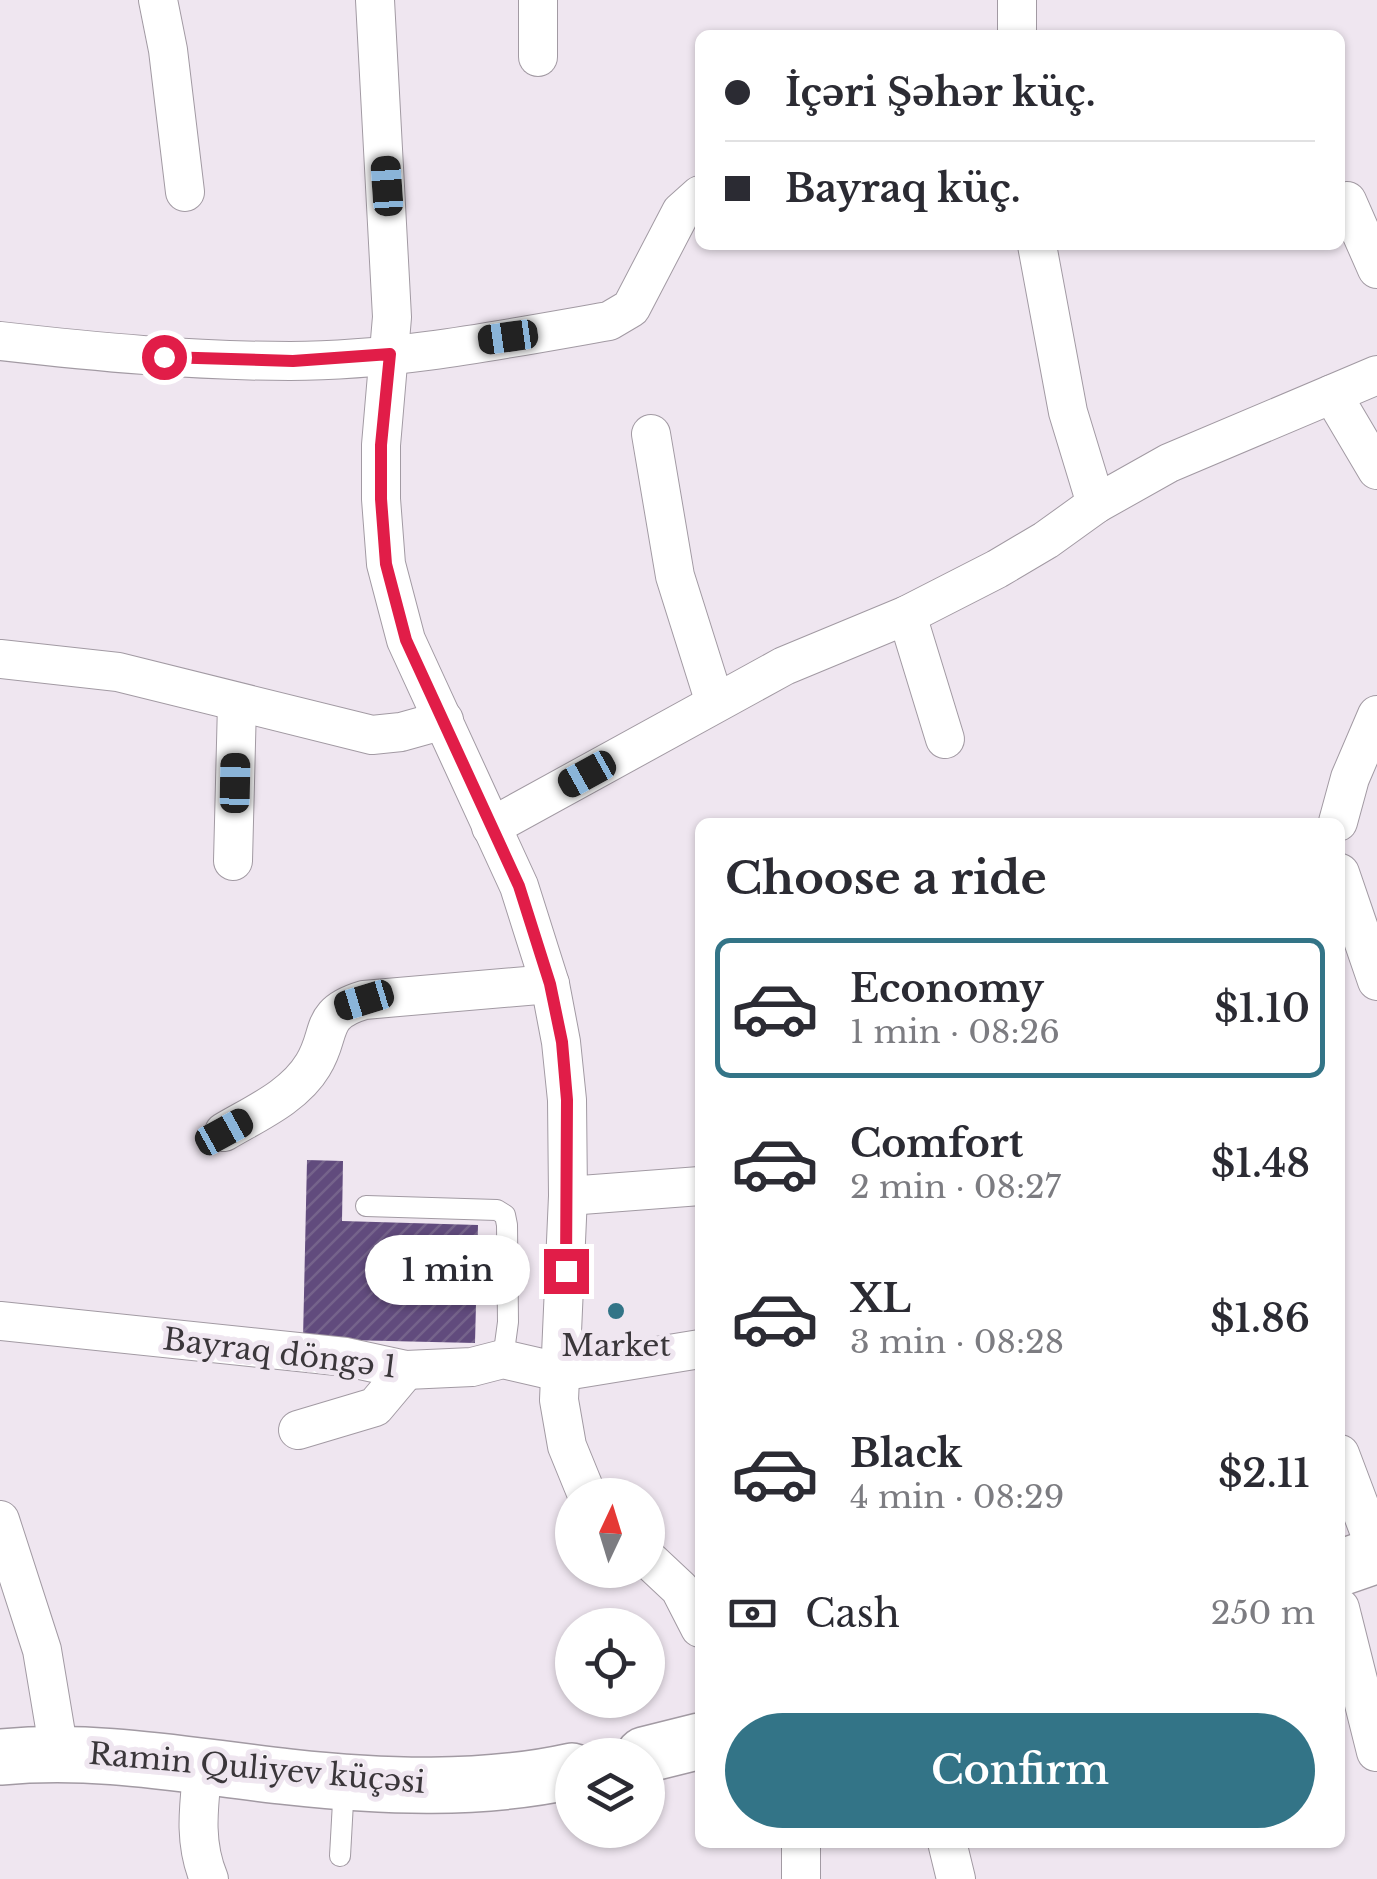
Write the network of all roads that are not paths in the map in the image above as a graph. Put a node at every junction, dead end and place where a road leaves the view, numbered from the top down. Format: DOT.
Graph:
graph roads {
  1 [pos="158,0"];
  2 [pos="375,0"];
  3 [pos="538,0"];
  4 [pos="1017,0"];
  5 [pos="1018,30"];
  6 [pos="538,57"];
  7 [pos="185,192"];
  8 [pos="695,199"];
  9 [pos="1348,201"];
  10 [pos="1038,250"];
  11 [pos="1377,269"];
  12 [pos="0,340"];
  13 [pos="390,354"];
  14 [pos="1377,375"];
  15 [pos="1332,394"];
  16 [pos="651,434"];
  17 [pos="1377,470"];
  18 [pos="1096,504"];
  19 [pos="908,615"];
  20 [pos="0,659"];
  21 [pos="714,703"];
  22 [pos="237,704"];
  23 [pos="1377,715"];
  24 [pos="444,720"];
  25 [pos="945,739"];
  26 [pos="1339,818"];
  27 [pos="491,826"];
  28 [pos="233,862"];
  29 [pos="1345,887"];
  30 [pos="1377,981"];
  31 [pos="550,984"];
  32 [pos="224,1132"];
  33 [pos="695,1186"];
  34 [pos="568,1196"];
  35 [pos="366,1206"];
  36 [pos="0,1321"];
  37 [pos="695,1350"];
  38 [pos="503,1359"];
  39 [pos="406,1370"];
  40 [pos="559,1372"];
  41 [pos="298,1430"];
  42 [pos="1345,1468"];
  43 [pos="580,1478"];
  44 [pos="0,1520"];
  45 [pos="1377,1554"];
  46 [pos="1345,1566"];
  47 [pos="665,1574"];
  48 [pos="695,1618"];
  49 [pos="1345,1628"];
  50 [pos="695,1742"];
  51 [pos="665,1750"];
  52 [pos="59,1752"];
  53 [pos="1376,1752"];
  54 [pos="0,1757"];
  55 [pos="203,1765"];
  56 [pos="555,1773"];
  57 [pos="344,1782"];
  58 [pos="801,1848"];
  59 [pos="948,1848"];
  60 [pos="340,1856"];
  61 [pos="209,1879"];
  62 [pos="800,1879"];
  63 [pos="956,1879"];
  1 -- 7 [label="street"];
  2 -- 13 [label="street"];
  3 -- 6 [label="street"];
  4 -- 5 [label="street"];
  8 -- 13 [label="street"];
  9 -- 11 [label="street"];
  10 -- 18 [label="street"];
  12 -- 13 [label="street"];
  13 -- 24 [label="street"];
  14 -- 15 [label="street"];
  15 -- 17 [label="street"];
  15 -- 18 [label="street"];
  16 -- 21 [label="street"];
  18 -- 19 [label="street"];
  19 -- 21 [label="street"];
  19 -- 25 [label="street"];
  20 -- 22 [label="street"];
  21 -- 27 [label="street"];
  22 -- 24 [label="street"];
  22 -- 28 [label="street"];
  23 -- 26 [label="street"];
  24 -- 27 [label="street"];
  27 -- 31 [label="street"];
  29 -- 30 [label="street"];
  31 -- 32 [label="street"];
  31 -- 34 [label="street"];
  33 -- 34 [label="street"];
  34 -- 40 [label="street"];
  35 -- 38 [label="lane"];
  36 -- 39 [label="street, Bayraq döngə 1"];
  37 -- 40 [label="street"];
  38 -- 39 [label="street, Bayraq döngə 1"];
  38 -- 40 [label="street, Bayraq döngə 1"];
  39 -- 41 [label="street"];
  40 -- 43 [label="street"];
  42 -- 45 [label="street"];
  44 -- 52 [label="street"];
  45 -- 46 [label="street"];
  47 -- 48 [label="street"];
  49 -- 53 [label="street"];
  50 -- 51 [label="street"];
  52 -- 54 [label="street, Ramin Quliyev küçəsi"];
  52 -- 55 [label="street, Ramin Quliyev küçəsi"];
  55 -- 57 [label="street, Ramin Quliyev küçəsi"];
  55 -- 61 [label="street"];
  56 -- 57 [label="street, Ramin Quliyev küçəsi"];
  57 -- 60 [label="lane"];
  58 -- 62 [label="street"];
  59 -- 63 [label="street"];
}
